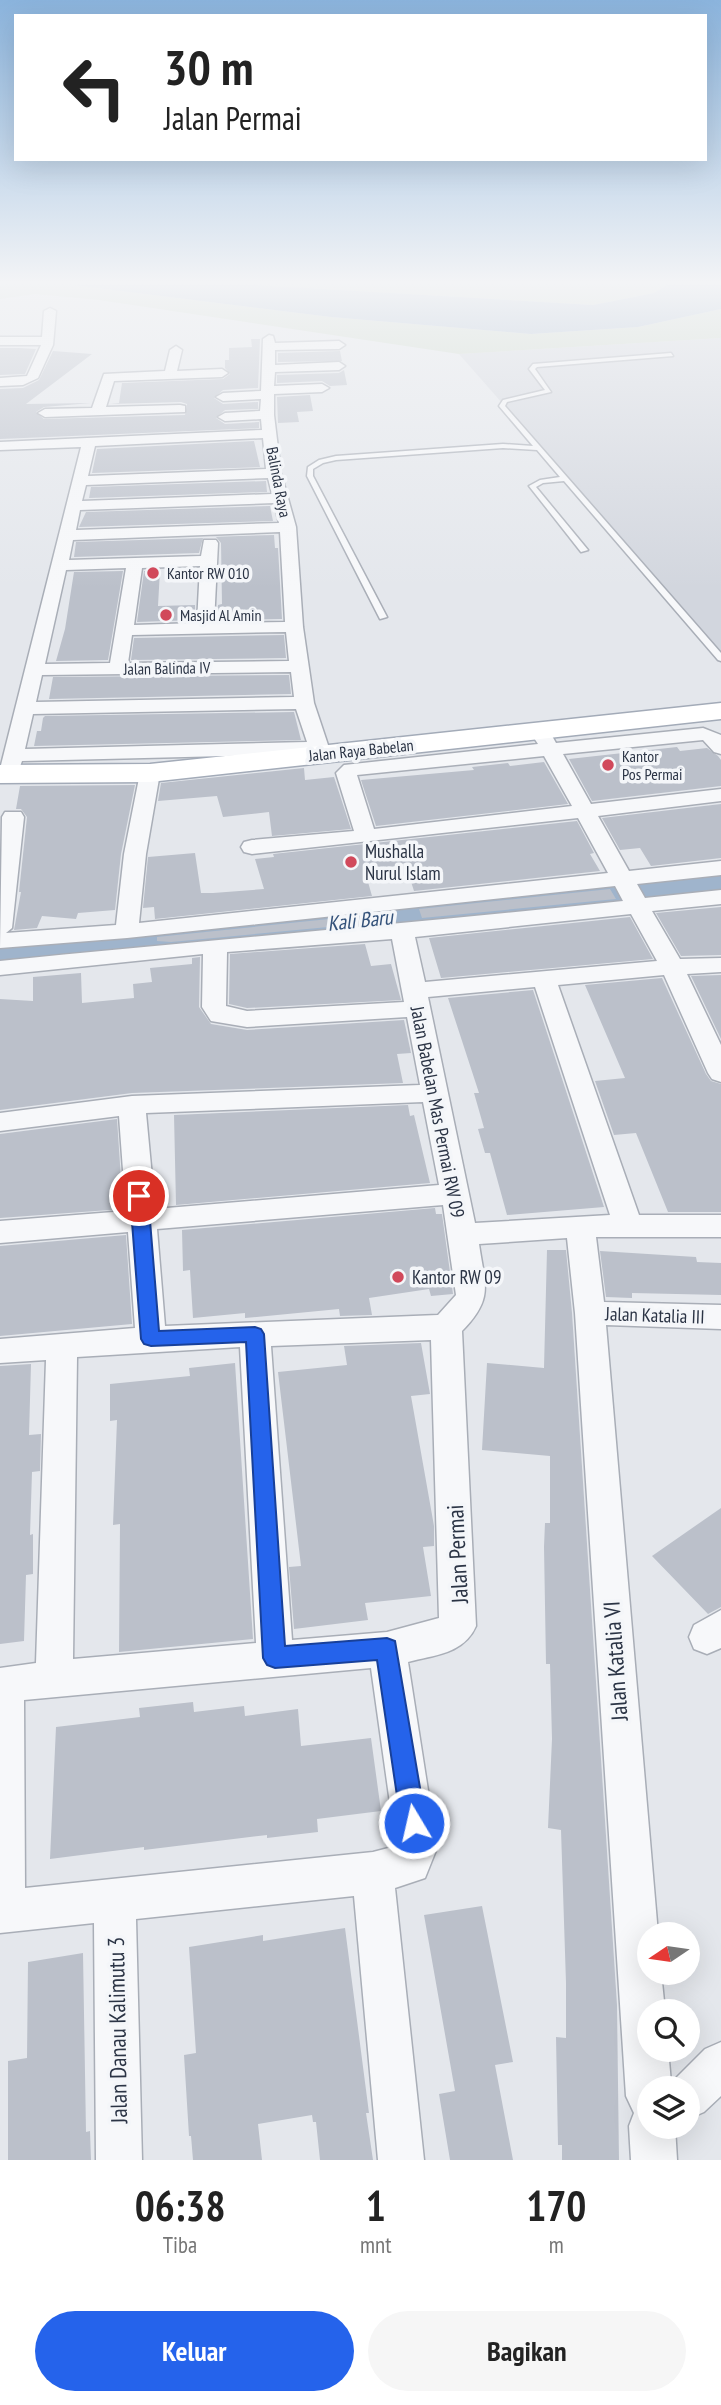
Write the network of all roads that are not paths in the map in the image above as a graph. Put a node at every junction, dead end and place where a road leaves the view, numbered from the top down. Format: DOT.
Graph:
graph roads {
  1 [pos="106,386"];
  2 [pos="180,386"];
  3 [pos="267,386"];
  4 [pos="546,386"];
  5 [pos="322,388"];
  6 [pos="267,393"];
  7 [pos="223,397"];
  8 [pos="180,409"];
  9 [pos="99,411"];
  10 [pos="45,413"];
  11 [pos="267,415"];
  12 [pos="225,417"];
  13 [pos="270,434"];
  14 [pos="179,438"];
  15 [pos="89,442"];
  16 [pos="0,446"];
  17 [pos="537,448"];
  18 [pos="201,456"];
  19 [pos="274,473"];
  20 [pos="565,479"];
  21 [pos="80,481"];
  22 [pos="281,499"];
  23 [pos="180,503"];
  24 [pos="74,506"];
  25 [pos="288,527"];
  26 [pos="210,530"];
  27 [pos="184,531"];
  28 [pos="67,535"];
  29 [pos="584,550"];
  30 [pos="208,561"];
  31 [pos="135,563"];
  32 [pos="60,565"];
  33 [pos="383,617"];
  34 [pos="294,627"];
  35 [pos="205,629"];
  36 [pos="124,630"];
  37 [pos="721,658"];
  38 [pos="299,666"];
  39 [pos="172,668"];
  40 [pos="118,669"];
  41 [pos="35,670"];
  42 [pos="304,704"];
  43 [pos="171,706"];
  44 [pos="26,708"];
  45 [pos="721,711"];
  46 [pos="545,740"];
  47 [pos="721,748"];
  48 [pos="319,751"];
  49 [pos="8,768"];
  50 [pos="150,773"];
  51 [pos="721,795"];
  52 [pos="583,812"];
  53 [pos="13,817"];
  54 [pos="366,836"];
  55 [pos="252,847"];
  56 [pos="721,868"];
  57 [pos="624,879"];
  58 [pos="721,897"];
  59 [pos="639,904"];
  60 [pos="361,921"];
  61 [pos="0,928"];
  62 [pos="402,930"];
  63 [pos="127,932"];
  64 [pos="0,941"];
  65 [pos="215,946"];
  66 [pos="721,965"];
  67 [pos="672,967"];
  68 [pos="0,968"];
  69 [pos="544,979"];
  70 [pos="416,1000"];
  71 [pos="721,1073"];
  72 [pos="435,1093"];
  73 [pos="132,1105"];
  74 [pos="0,1122"];
  75 [pos="455,1194"];
  76 [pos="141,1219"];
  77 [pos="580,1226"];
  78 [pos="628,1226"];
  79 [pos="721,1226"];
  80 [pos="0,1231"];
  81 [pos="463,1235"];
  82 [pos="590,1313"];
  83 [pos="721,1317"];
  84 [pos="446,1327"];
  85 [pos="255,1334"];
  86 [pos="151,1339"];
  87 [pos="62,1345"];
  88 [pos="0,1351"];
  89 [pos="387,1649"];
  90 [pos="275,1658"];
  91 [pos="54,1678"];
  92 [pos="2,1686"];
  93 [pos="373,1872"];
  94 [pos="115,1901"];
  95 [pos="2,1912"];
  96 [pos="721,2065"];
  97 [pos="649,2076"];
  98 [pos="700,2085"];
  99 [pos="119,2160"];
  100 [pos="401,2160"];
  1 -- 9 [label="street"];
  2 -- 8 [label="street"];
  3 -- 6 [label="street"];
  4 -- 17 [label="lane"];
  5 -- 6 [label="street"];
  6 -- 7 [label="street"];
  6 -- 11 [label="street"];
  8 -- 9 [label="street"];
  8 -- 14 [label="street"];
  9 -- 10 [label="street"];
  11 -- 12 [label="street"];
  11 -- 13 [label="street"];
  13 -- 18 [label="street, Balinda Raya"];
  13 -- 19 [label="street, Balinda Raya"];
  14 -- 15 [label="street, Balinda Raya"];
  14 -- 18 [label="street, Balinda Raya"];
  15 -- 16 [label="street, Balinda Raya"];
  15 -- 21 [label="street"];
  17 -- 20 [label="lane"];
  17 -- 33 [label="lane"];
  18 -- 19 [label="street"];
  18 -- 21 [label="street"];
  19 -- 22 [label="street, Balinda Raya"];
  20 -- 29 [label="lane"];
  20 -- 37 [label="lane"];
  21 -- 24 [label="street"];
  22 -- 23 [label="street"];
  22 -- 25 [label="street, Balinda Raya"];
  23 -- 24 [label="street"];
  23 -- 27 [label="street"];
  24 -- 28 [label="street"];
  25 -- 26 [label="street"];
  25 -- 34 [label="street, Balinda Raya"];
  26 -- 27 [label="street"];
  26 -- 30 [label="street"];
  27 -- 28 [label="street"];
  28 -- 32 [label="street"];
  30 -- 31 [label="street"];
  30 -- 35 [label="street"];
  31 -- 32 [label="street"];
  31 -- 36 [label="street"];
  32 -- 41 [label="street"];
  34 -- 35 [label="street"];
  34 -- 38 [label="street, Balinda Raya"];
  35 -- 36 [label="street"];
  36 -- 40 [label="street"];
  38 -- 39 [label="street, Jalan Balinda IV"];
  38 -- 42 [label="street, Balinda Raya"];
  39 -- 40 [label="street, Jalan Balinda IV"];
  39 -- 43 [label="street"];
  40 -- 41 [label="street, Jalan Balinda IV"];
  41 -- 44 [label="street"];
  42 -- 43 [label="street"];
  42 -- 48 [label="street, Balinda Raya"];
  43 -- 44 [label="street"];
  44 -- 49 [label="street"];
  45 -- 46 [label="main road, Jalan Raya Babelan"];
  46 -- 47 [label="street"];
  46 -- 48 [label="main road, Jalan Raya Babelan"];
  46 -- 52 [label="street"];
  46 -- 54 [label="street"];
  48 -- 49 [label="street"];
  48 -- 50 [label="main road, Jalan Raya Babelan"];
  49 -- 50 [label="main road, Jalan Raya Babelan"];
  50 -- 63 [label="street"];
  51 -- 52 [label="street"];
  52 -- 54 [label="street"];
  52 -- 57 [label="street"];
  53 -- 61 [label="street"];
  54 -- 55 [label="street"];
  56 -- 57 [label="street"];
  57 -- 59 [label="street"];
  57 -- 60 [label="street"];
  58 -- 59 [label="street"];
  59 -- 62 [label="street"];
  59 -- 67 [label="street"];
  60 -- 62 [label="street"];
  60 -- 63 [label="street"];
  60 -- 65 [label="street"];
  62 -- 70 [label="street, Jalan Babelan Mas Permai RW 09"];
  63 -- 64 [label="street"];
  65 -- 68 [label="street"];
  65 -- 70 [label="street"];
  66 -- 67 [label="street, Jalan Babelan Mas Permai RW 09"];
  67 -- 69 [label="street, Jalan Babelan Mas Permai RW 09"];
  67 -- 71 [label="street"];
  69 -- 70 [label="street, Jalan Babelan Mas Permai RW 09"];
  69 -- 78 [label="street"];
  70 -- 72 [label="street, Jalan Babelan Mas Permai RW 09"];
  72 -- 73 [label="street"];
  72 -- 75 [label="street, Jalan Babelan Mas Permai RW 09"];
  73 -- 74 [label="street"];
  73 -- 76 [label="street"];
  75 -- 76 [label="street"];
  75 -- 81 [label="street, Jalan Babelan Mas Permai RW 09"];
  76 -- 80 [label="street"];
  76 -- 86 [label="street"];
  77 -- 78 [label="street, Jalan Babelan Mas Permai RW 09"];
  77 -- 81 [label="street, Jalan Babelan Mas Permai RW 09"];
  77 -- 82 [label="street, Jalan Katalia VI"];
  78 -- 79 [label="street, Jalan Babelan Mas Permai RW 09"];
  81 -- 84 [label="street"];
  82 -- 83 [label="street, Jalan Katalia III"];
  82 -- 97 [label="street, Jalan Katalia VI"];
  84 -- 85 [label="street"];
  84 -- 89 [label="street, Jalan Permai"];
  85 -- 86 [label="street"];
  85 -- 90 [label="street"];
  86 -- 87 [label="street"];
  87 -- 88 [label="street"];
  87 -- 91 [label="street"];
  89 -- 90 [label="street, Jalan Permai"];
  89 -- 93 [label="street"];
  90 -- 91 [label="street, Jalan Permai"];
  91 -- 92 [label="street, Jalan Permai"];
  92 -- 95 [label="street"];
  93 -- 94 [label="street"];
  93 -- 100 [label="street"];
  94 -- 95 [label="street"];
  94 -- 99 [label="street, Jalan Danau Kalimutu 3"];
  96 -- 98 [label="street"];
}
